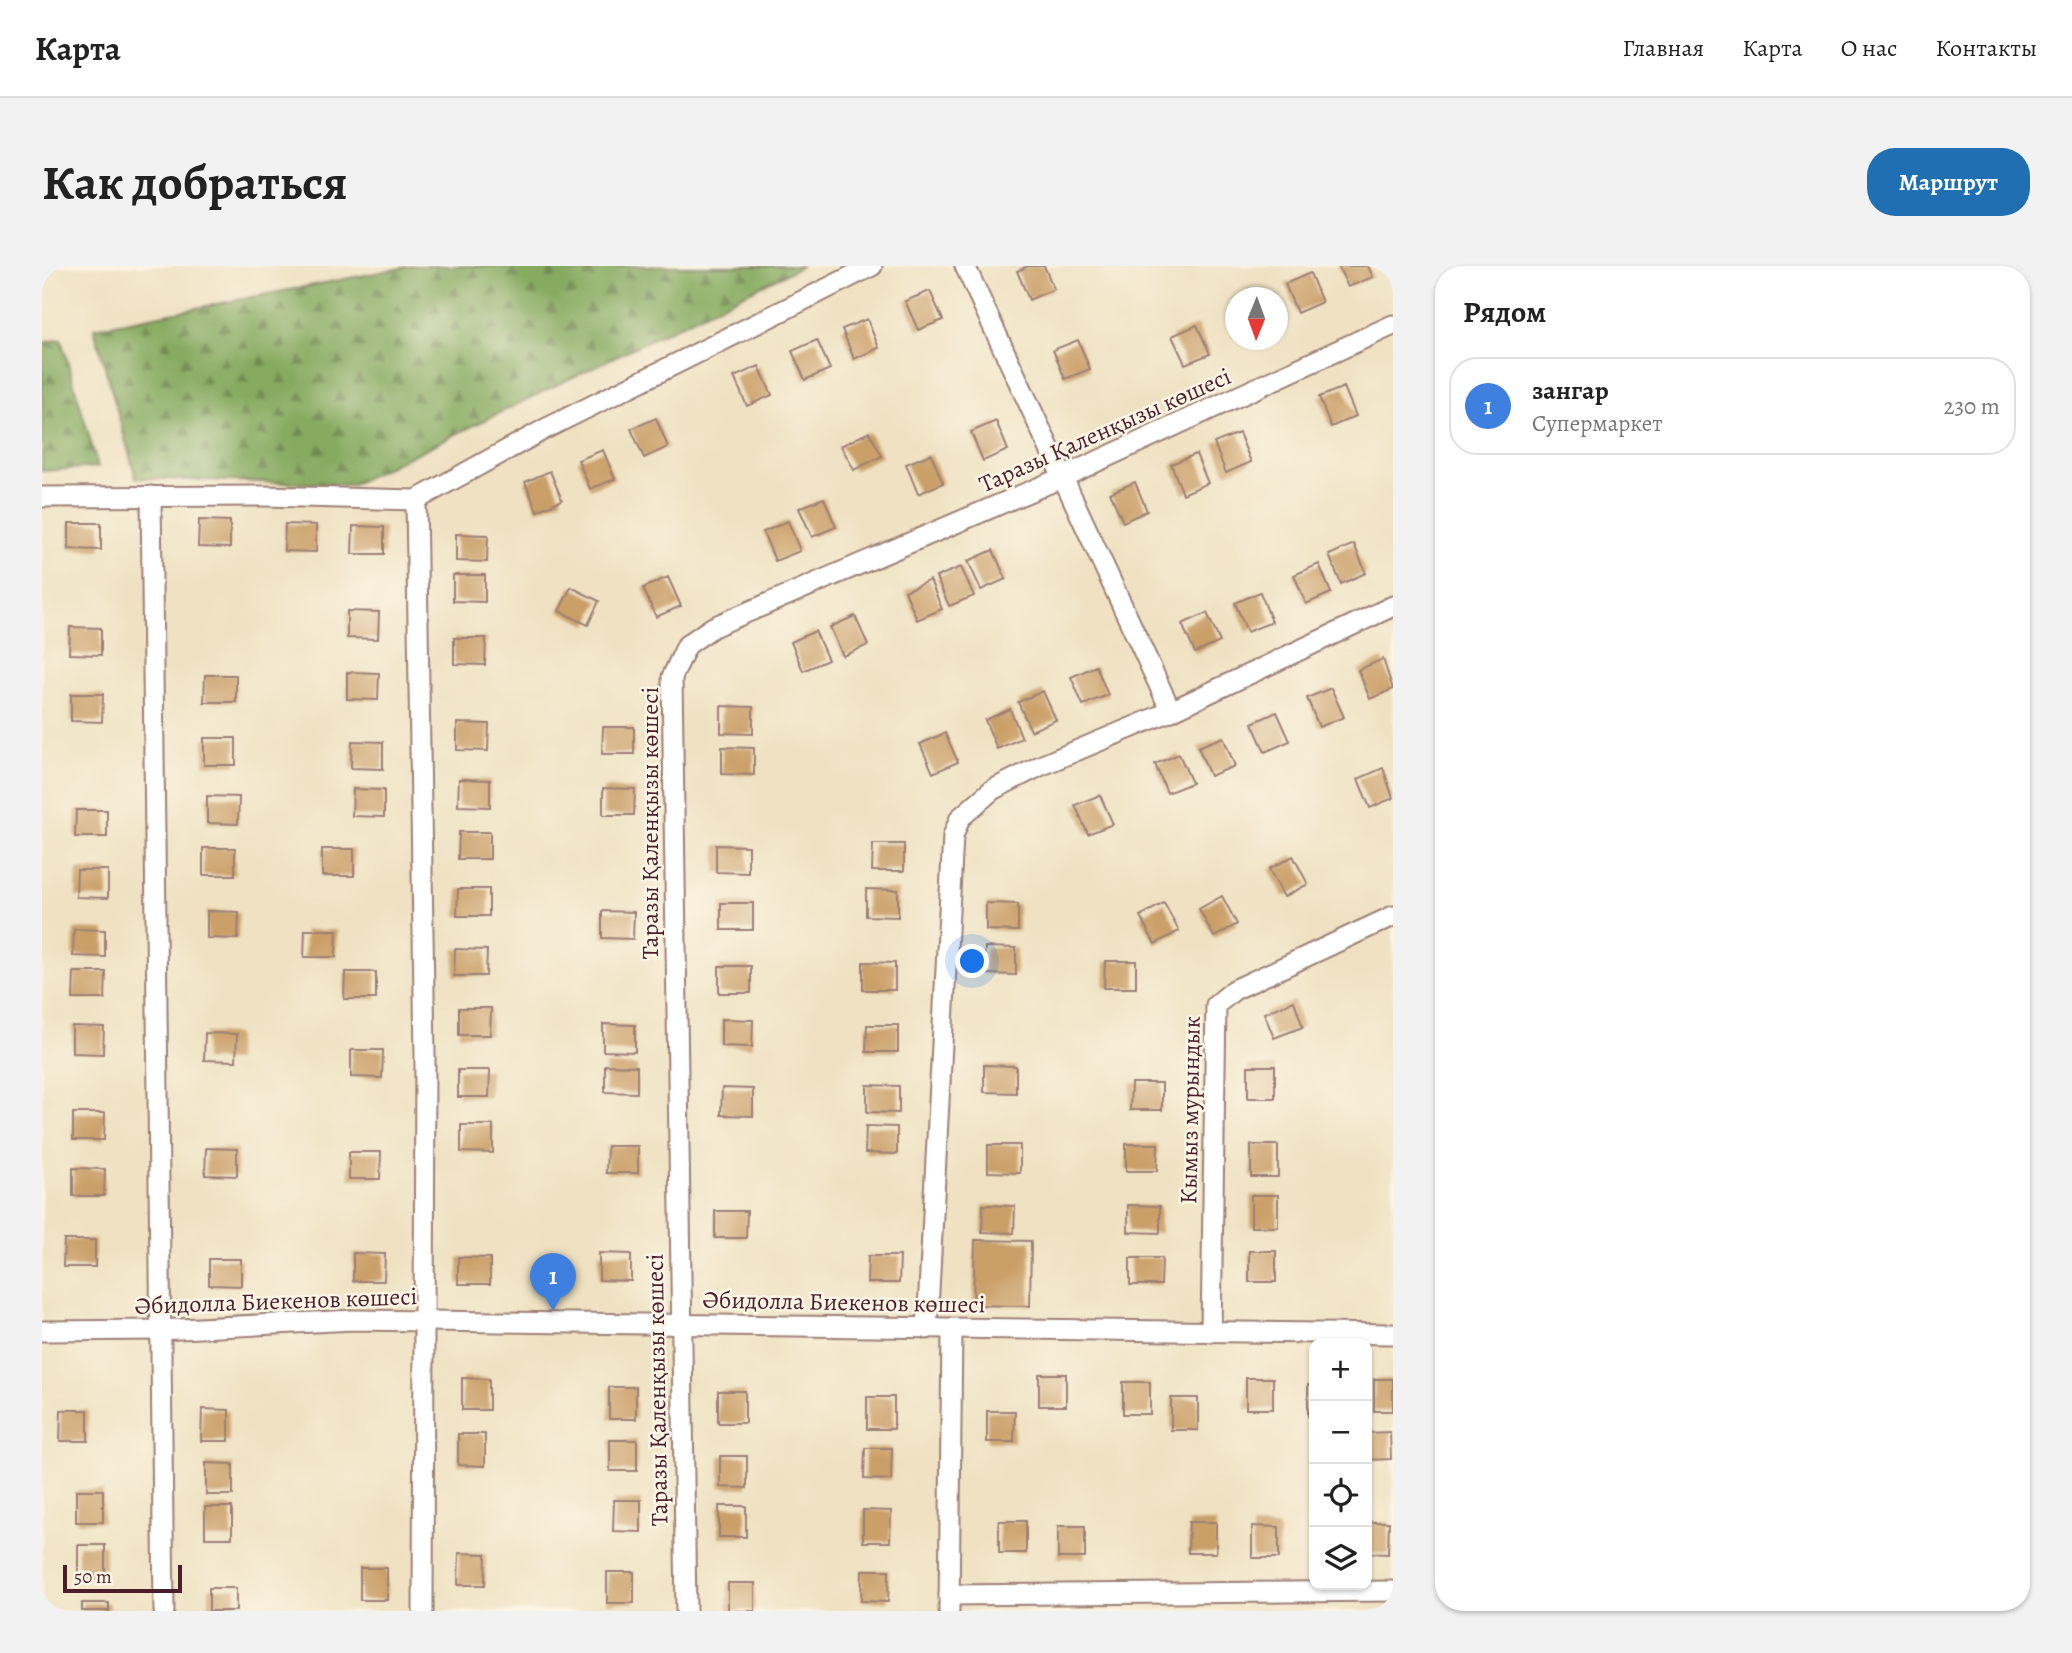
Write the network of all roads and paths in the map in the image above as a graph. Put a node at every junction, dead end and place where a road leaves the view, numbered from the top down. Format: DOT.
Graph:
graph roads {
  1 [pos="872,266"];
  2 [pos="965,266"];
  3 [pos="1393,326"];
  4 [pos="1061,478"];
  5 [pos="151,496"];
  6 [pos="42,497"];
  7 [pos="416,500"];
  8 [pos="1393,606"];
  9 [pos="1171,711"];
  10 [pos="1393,916"];
  11 [pos="423,1321"];
  12 [pos="680,1324"];
  13 [pos="927,1329"];
  14 [pos="952,1329"];
  15 [pos="160,1330"];
  16 [pos="42,1331"];
  17 [pos="1211,1332"];
  18 [pos="1393,1334"];
  19 [pos="1393,1591"];
  20 [pos="949,1603"];
  21 [pos="163,1611"];
  22 [pos="423,1611"];
  23 [pos="686,1611"];
  1 -- 7 [label="street"];
  2 -- 4 [label="street"];
  3 -- 4 [label="street, Таразы Қаленқызы көшесі"];
  4 -- 9 [label="street"];
  4 -- 12 [label="street, Таразы Қаленқызы көшесі"];
  5 -- 6 [label="street"];
  5 -- 7 [label="street"];
  5 -- 15 [label="street"];
  7 -- 11 [label="street"];
  8 -- 9 [label="street"];
  9 -- 13 [label="street"];
  10 -- 17 [label="street, Кымыз мурындык"];
  11 -- 12 [label="street, Әбидолла Биекенов көшесі"];
  11 -- 15 [label="street, Әбидолла Биекенов көшесі"];
  11 -- 22 [label="street"];
  12 -- 13 [label="street, Әбидолла Биекенов көшесі"];
  12 -- 23 [label="street, Таразы Қаленқызы көшесі"];
  13 -- 14 [label="street, Әбидолла Биекенов көшесі"];
  14 -- 17 [label="street, Әбидолла Биекенов көшесі"];
  14 -- 20 [label="street"];
  15 -- 16 [label="street, Әбидолла Биекенов көшесі"];
  15 -- 21 [label="street"];
  17 -- 18 [label="street, Әбидолла Биекенов көшесі"];
  19 -- 20 [label="street"];
}
